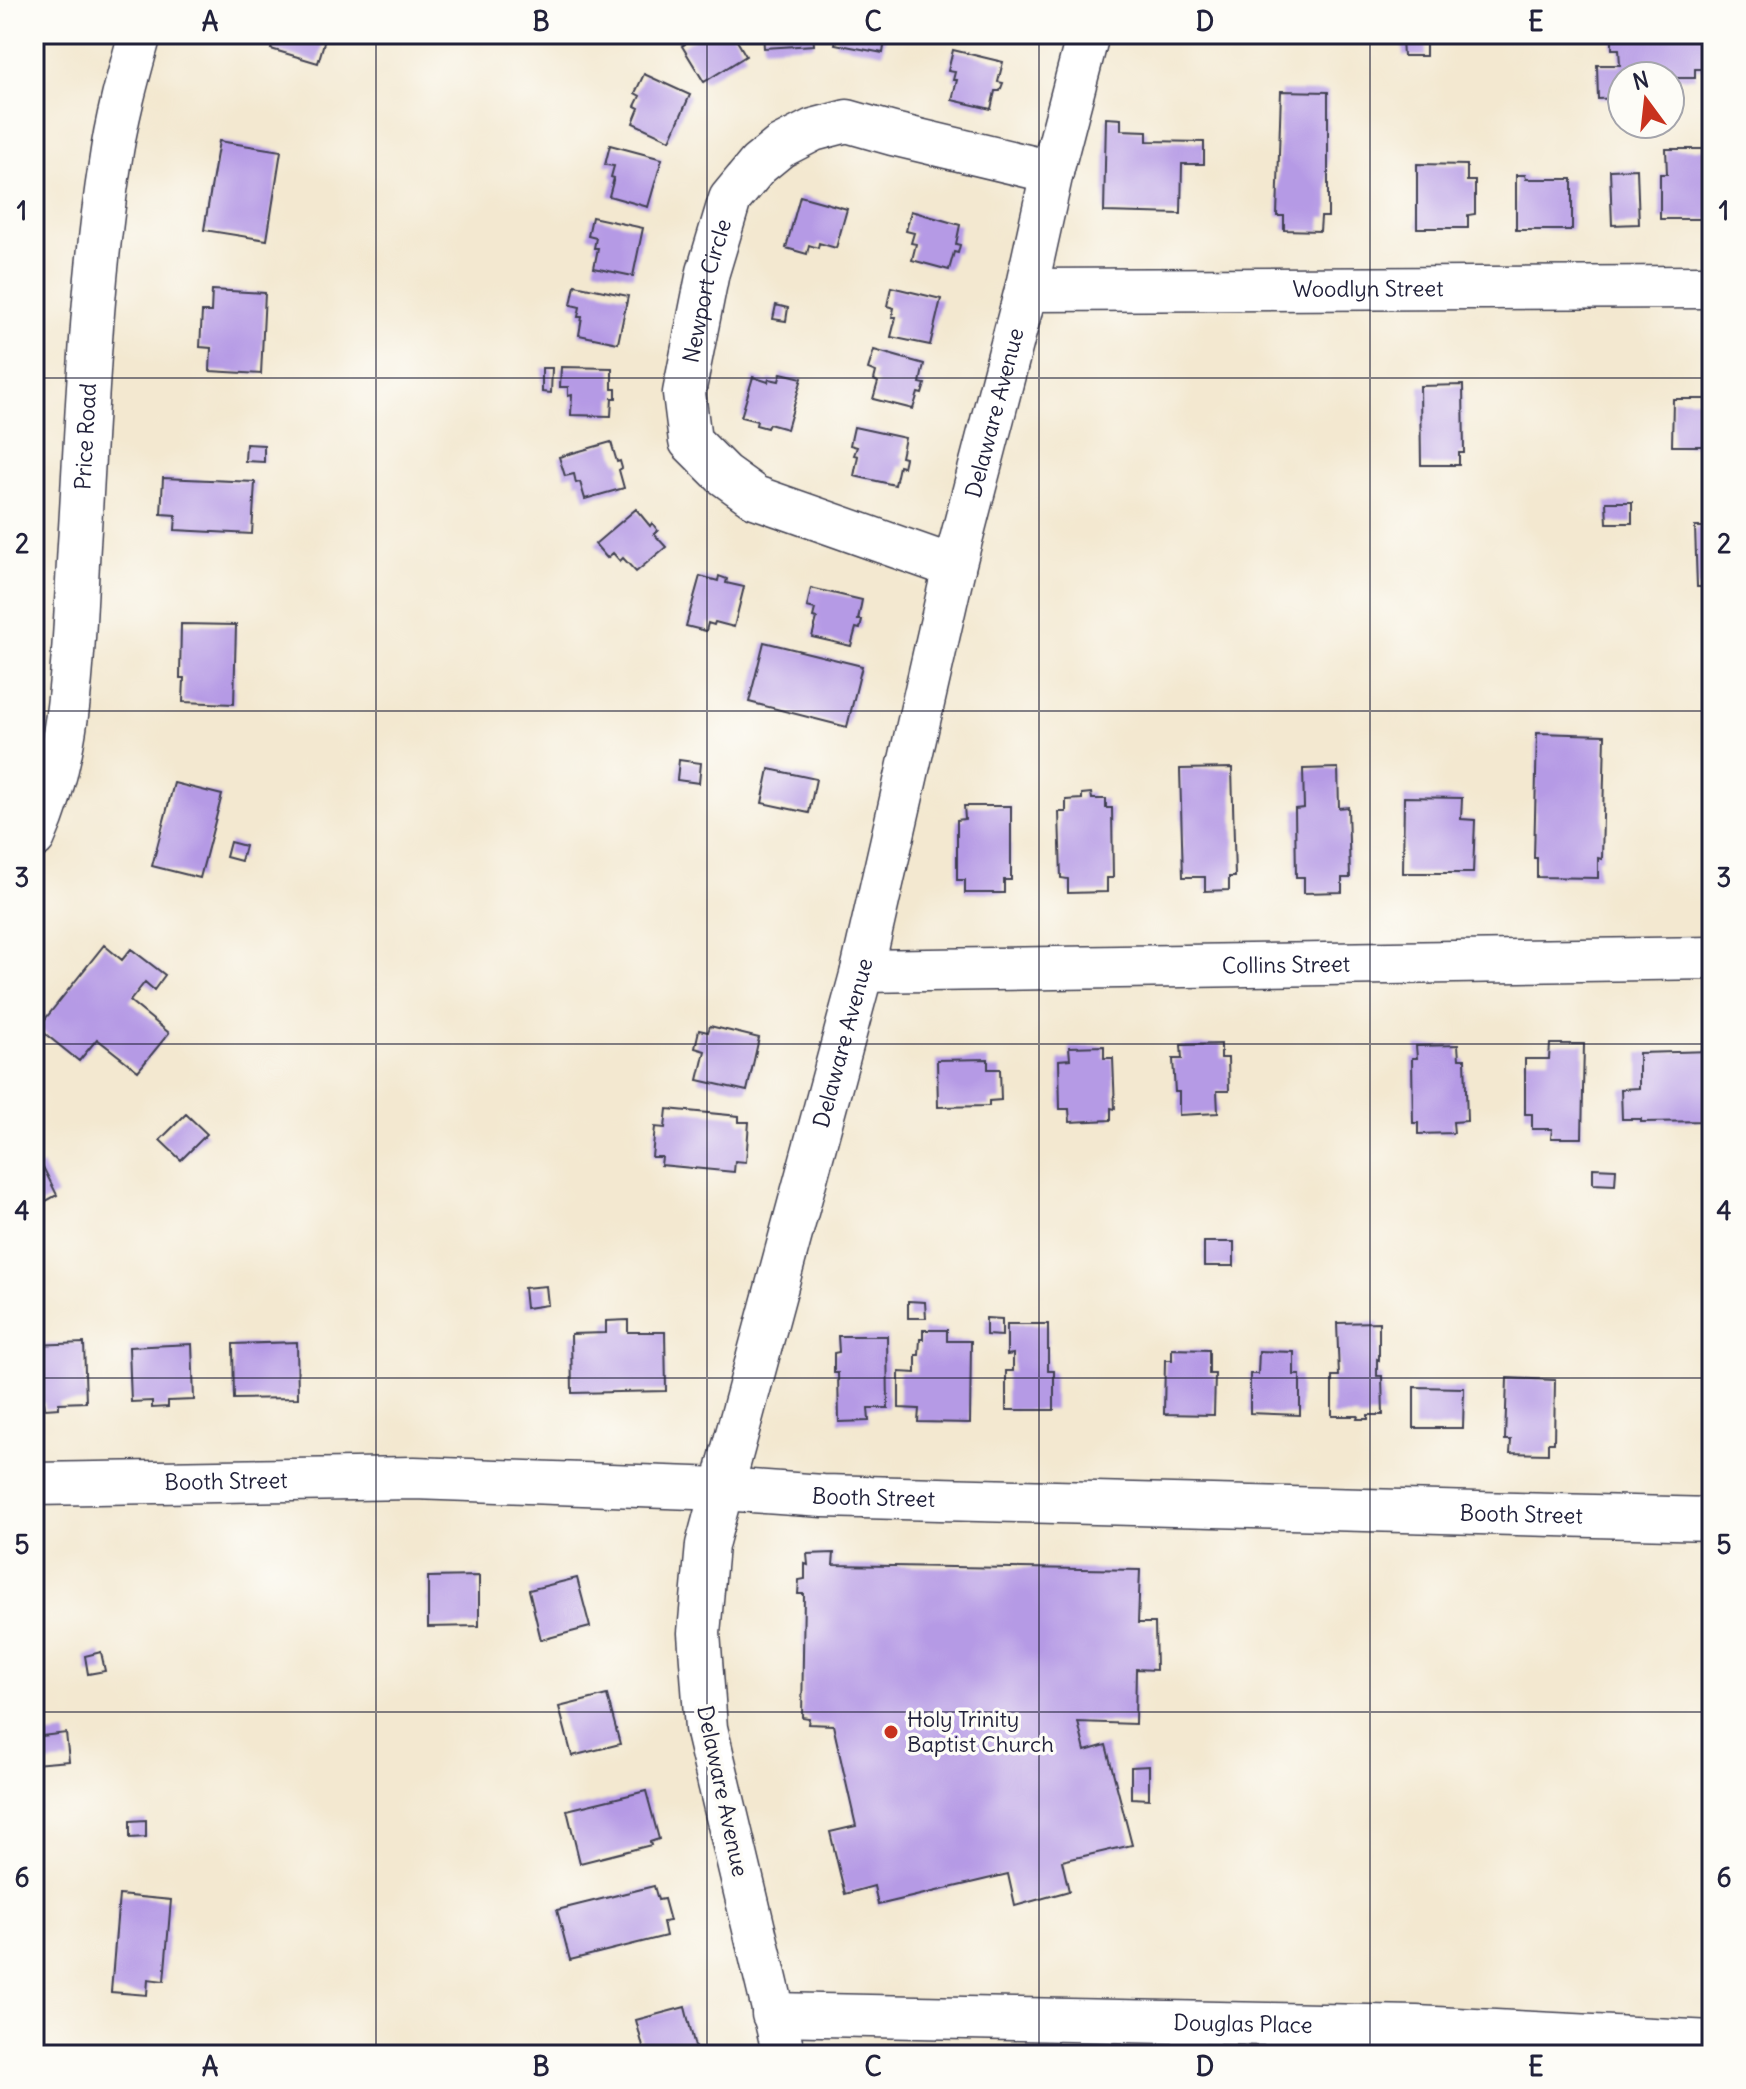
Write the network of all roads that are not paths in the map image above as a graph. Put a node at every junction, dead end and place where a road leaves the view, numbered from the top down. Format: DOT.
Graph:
graph roads {
  1 [pos="140,34"];
  2 [pos="1088,34"];
  3 [pos="1052,172"];
  4 [pos="1712,287"];
  5 [pos="1026,290"];
  6 [pos="954,567"];
  7 [pos="34,837"];
  8 [pos="1712,958"];
  9 [pos="862,971"];
  10 [pos="34,1484"];
  11 [pos="722,1489"];
  12 [pos="1712,1519"];
  13 [pos="773,2014"];
  14 [pos="1712,2042"];
  15 [pos="784,2055"];
  1 -- 7 [label="street, Price Road"];
  2 -- 3 [label="street, Delaware Avenue"];
  3 -- 5 [label="street, Delaware Avenue"];
  3 -- 6 [label="street, Newport Circle"];
  4 -- 5 [label="street, Woodlyn Street"];
  5 -- 6 [label="street, Delaware Avenue"];
  6 -- 9 [label="street, Delaware Avenue"];
  8 -- 9 [label="street, Collins Street"];
  9 -- 11 [label="street, Delaware Avenue"];
  10 -- 11 [label="street, Booth Street"];
  11 -- 12 [label="street, Booth Street"];
  11 -- 13 [label="street, Delaware Avenue"];
  13 -- 14 [label="street, Douglas Place"];
  13 -- 15 [label="street, Delaware Avenue"];
}
